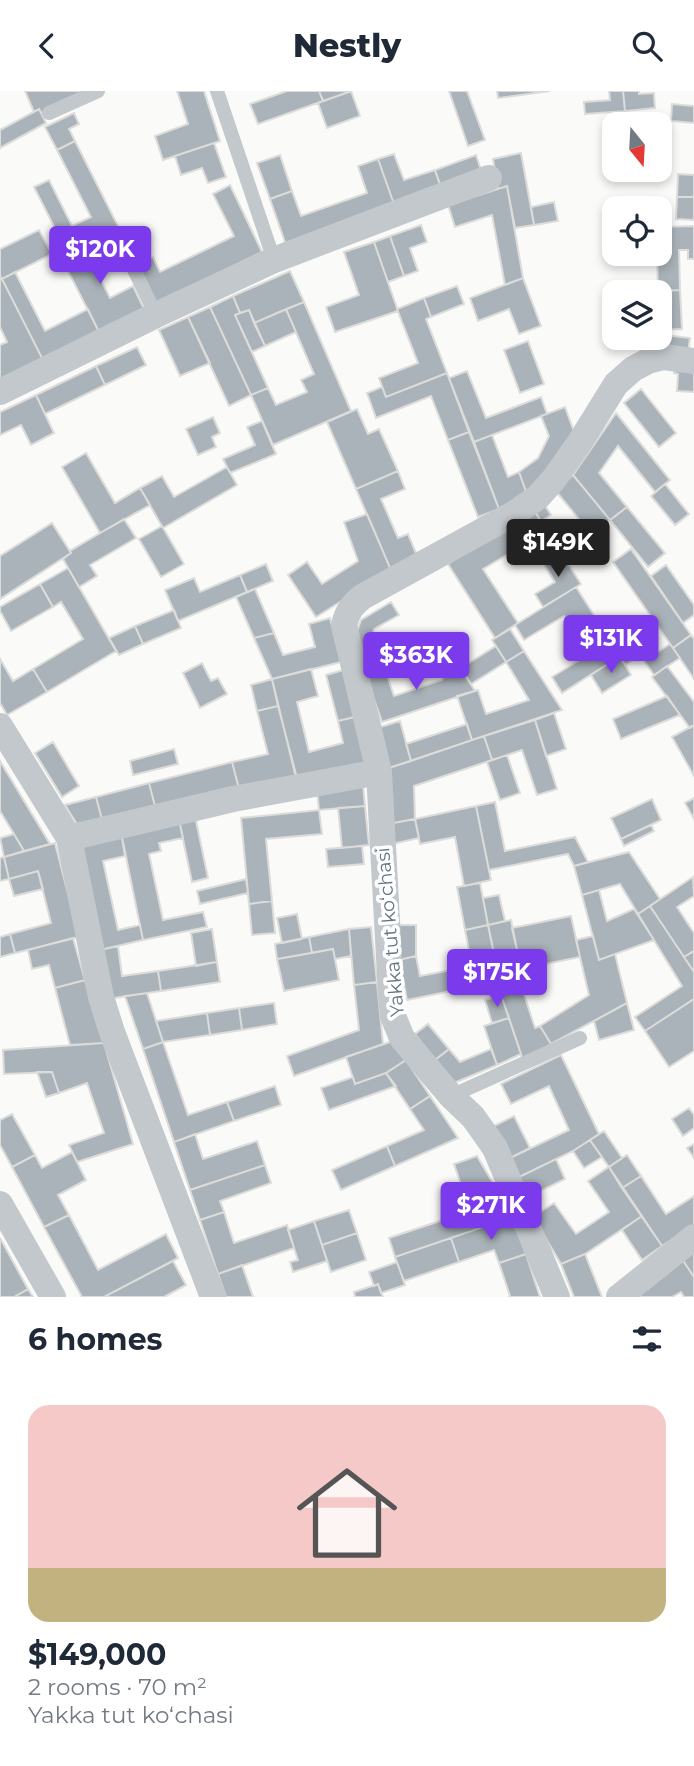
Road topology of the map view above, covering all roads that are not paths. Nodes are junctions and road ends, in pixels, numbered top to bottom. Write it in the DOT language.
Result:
graph roads {
  1 [pos="98,91"];
  2 [pos="217,91"];
  3 [pos="49,113"];
  4 [pos="489,178"];
  5 [pos="122,246"];
  6 [pos="274,260"];
  7 [pos="156,315"];
  8 [pos="694,361"];
  9 [pos="0,392"];
  10 [pos="0,726"];
  11 [pos="379,772"];
  12 [pos="68,838"];
  13 [pos="580,1038"];
  14 [pos="451,1096"];
  15 [pos="0,1204"];
  16 [pos="694,1237"];
  17 [pos="53,1297"];
  18 [pos="213,1297"];
  19 [pos="556,1297"];
  20 [pos="619,1297"];
  1 -- 3 [label="lane"];
  2 -- 6 [label="lane"];
  4 -- 6 [label="street"];
  5 -- 7 [label="lane"];
  6 -- 7 [label="street"];
  7 -- 9 [label="street"];
  8 -- 11 [label="street, Yakka tut koʻchasi"];
  10 -- 12 [label="street"];
  11 -- 12 [label="street"];
  11 -- 14 [label="street, Yakka tut koʻchasi"];
  12 -- 18 [label="street"];
  13 -- 14 [label="lane"];
  14 -- 19 [label="street, Yakka tut koʻchasi"];
  15 -- 17 [label="street"];
  16 -- 20 [label="street"];
}
